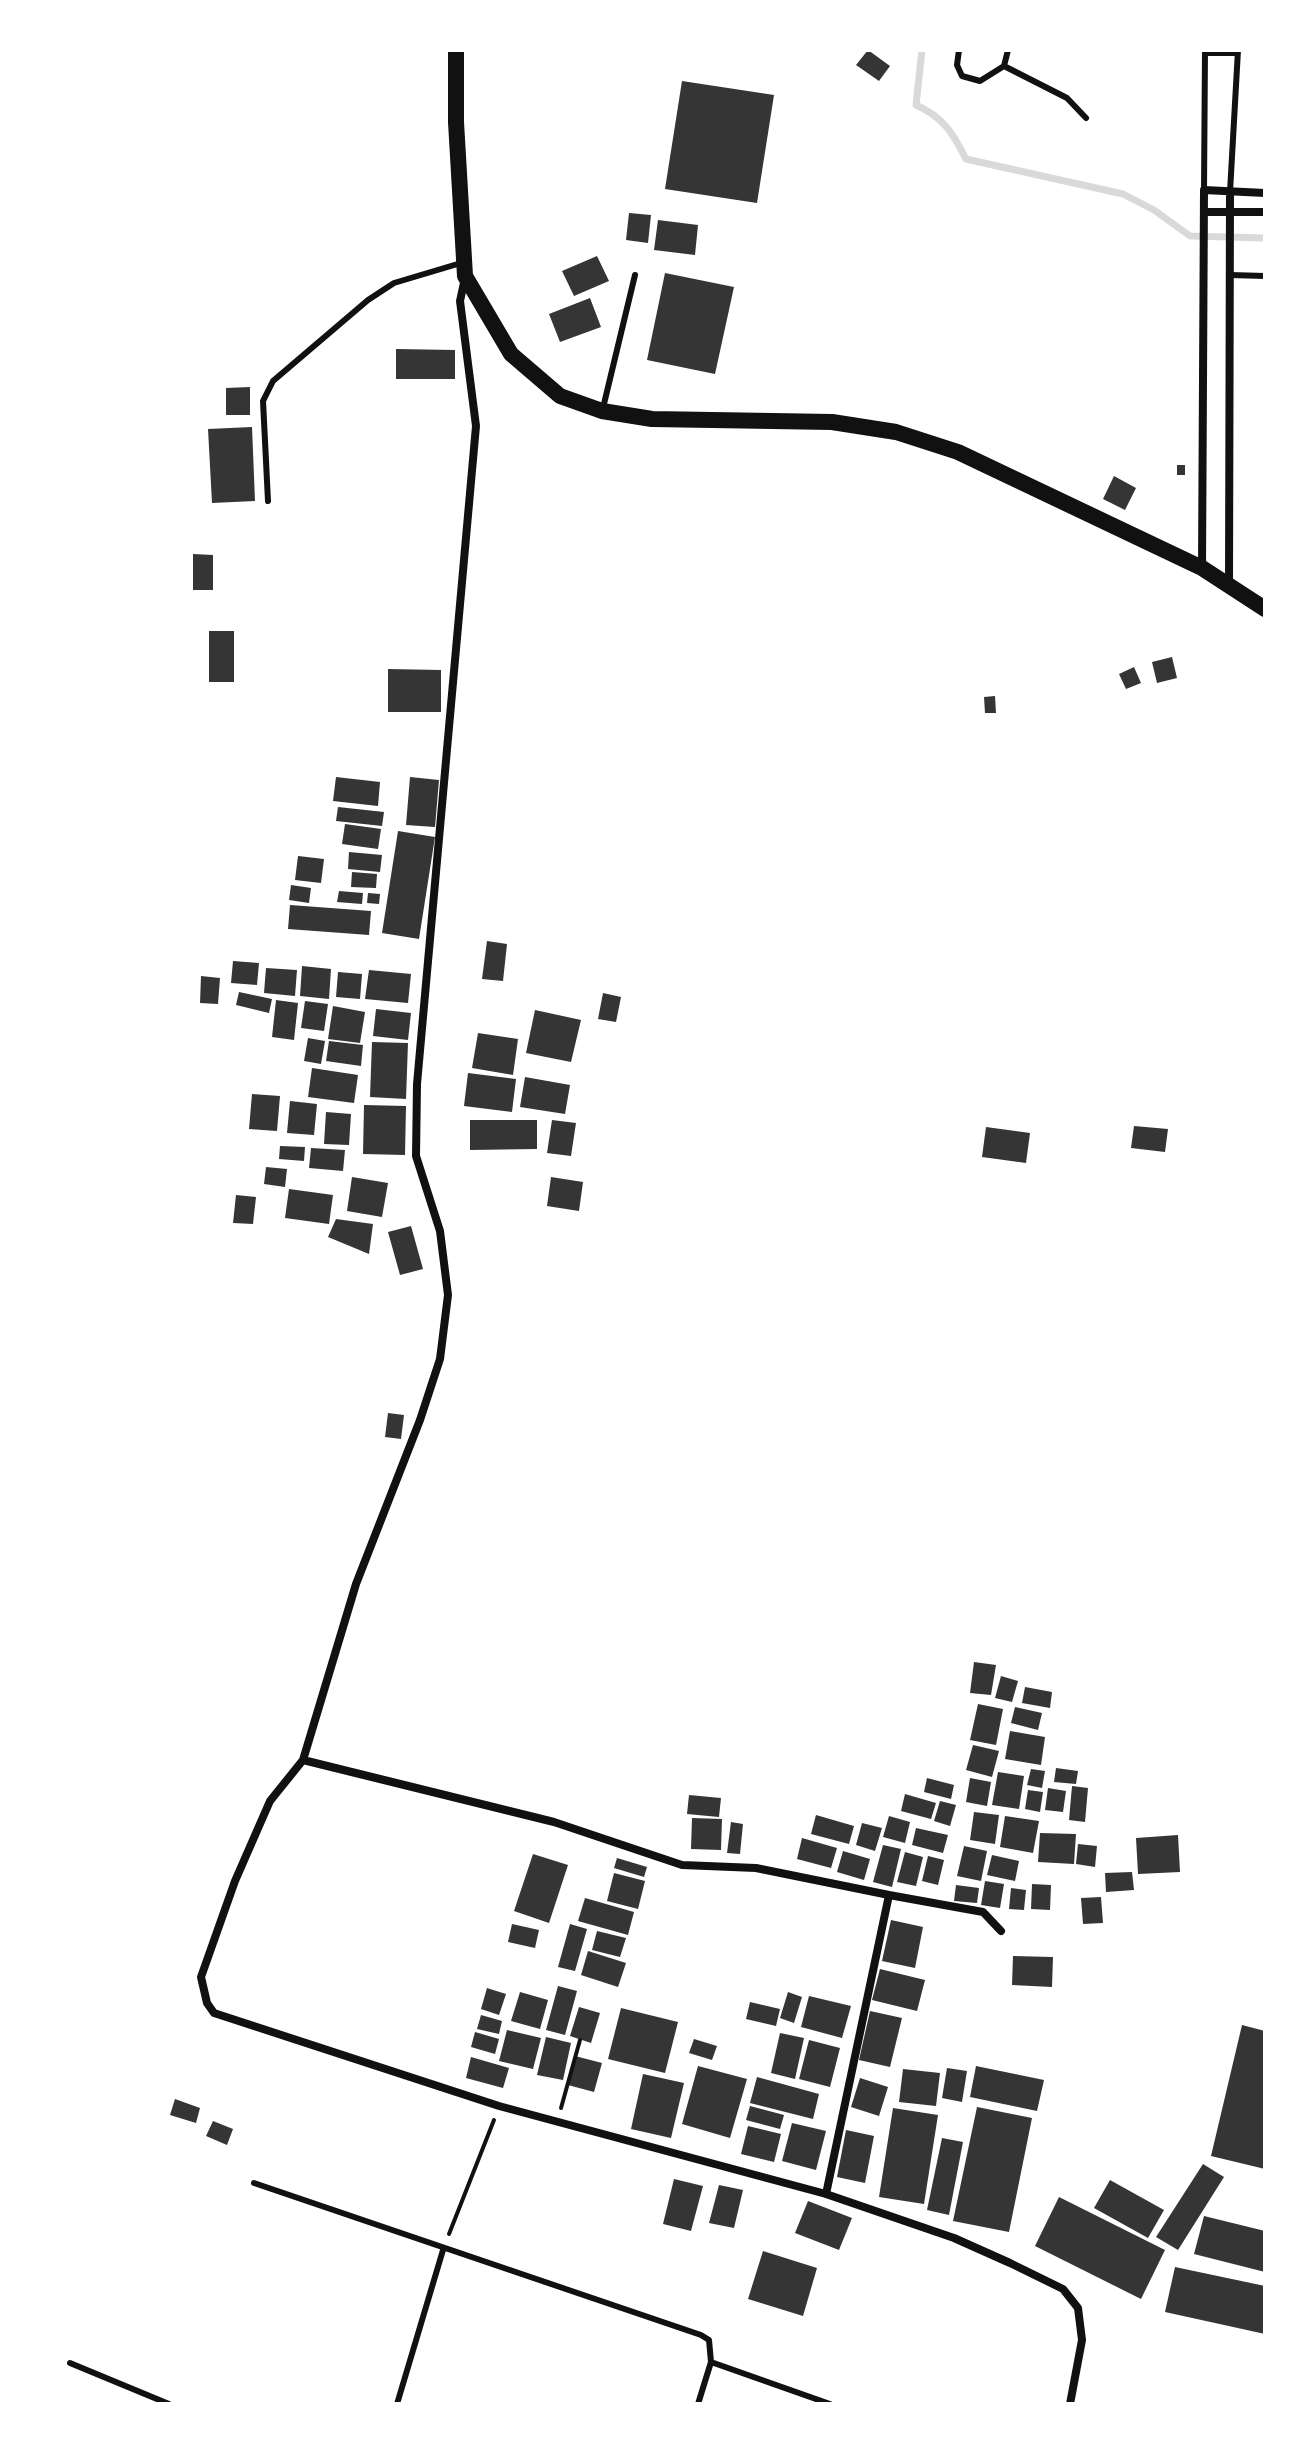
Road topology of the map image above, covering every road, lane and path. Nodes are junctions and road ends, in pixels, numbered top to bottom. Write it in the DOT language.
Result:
graph roads {
  1 [pos="456,50"];
  2 [pos="959,50"];
  3 [pos="1008,50"];
  4 [pos="1206,51"];
  5 [pos="1236,52"];
  6 [pos="1004,66"];
  7 [pos="1086,118"];
  8 [pos="1204,190"];
  9 [pos="1230,192"];
  10 [pos="1265,193"];
  11 [pos="1204,212"];
  12 [pos="1265,212"];
  13 [pos="1230,213"];
  14 [pos="464,269"];
  15 [pos="635,275"];
  16 [pos="1230,275"];
  17 [pos="1265,276"];
  18 [pos="602,411"];
  19 [pos="268,501"];
  20 [pos="1202,568"];
  21 [pos="1229,585"];
  22 [pos="1265,609"];
  23 [pos="303,1760"];
  24 [pos="889,1895"];
  25 [pos="1001,1931"];
  26 [pos="580,2040"];
  27 [pos="499,2106"];
  28 [pos="557,2122"];
  29 [pos="254,2183"];
  30 [pos="826,2194"];
  31 [pos="443,2250"];
  32 [pos="711,2362"];
  33 [pos="70,2363"];
  34 [pos="169,2404"];
  35 [pos="397,2404"];
  36 [pos="698,2404"];
  37 [pos="830,2404"];
  38 [pos="1070,2404"];
  1 -- 14 [label="main road"];
  2 -- 6 [label="lane"];
  3 -- 6 [label="lane"];
  4 -- 5 [label="lane"];
  4 -- 8 [label="lane"];
  5 -- 9 [label="lane"];
  6 -- 7 [label="lane"];
  8 -- 9 [label="street"];
  8 -- 11 [label="street"];
  9 -- 10 [label="street"];
  9 -- 13 [label="street"];
  11 -- 13 [label="street"];
  11 -- 20 [label="street"];
  12 -- 13 [label="street"];
  13 -- 16 [label="street"];
  14 -- 18 [label="main road"];
  14 -- 19 [label="lane"];
  14 -- 23 [label="street"];
  15 -- 18 [label="lane"];
  16 -- 17 [label="lane"];
  16 -- 21 [label="street"];
  18 -- 20 [label="main road"];
  20 -- 21 [label="main road"];
  21 -- 22 [label="main road"];
  23 -- 24 [label="street"];
  23 -- 27 [label="street"];
  24 -- 25 [label="street"];
  24 -- 30 [label="street"];
  26 -- 28 [label="path"];
  27 -- 28 [label="street"];
  27 -- 31 [label="path"];
  28 -- 30 [label="street"];
  29 -- 31 [label="lane"];
  30 -- 38 [label="street"];
  31 -- 32 [label="lane"];
  31 -- 35 [label="lane"];
  32 -- 36 [label="lane"];
  32 -- 37 [label="lane"];
  33 -- 34 [label="lane"];
}
